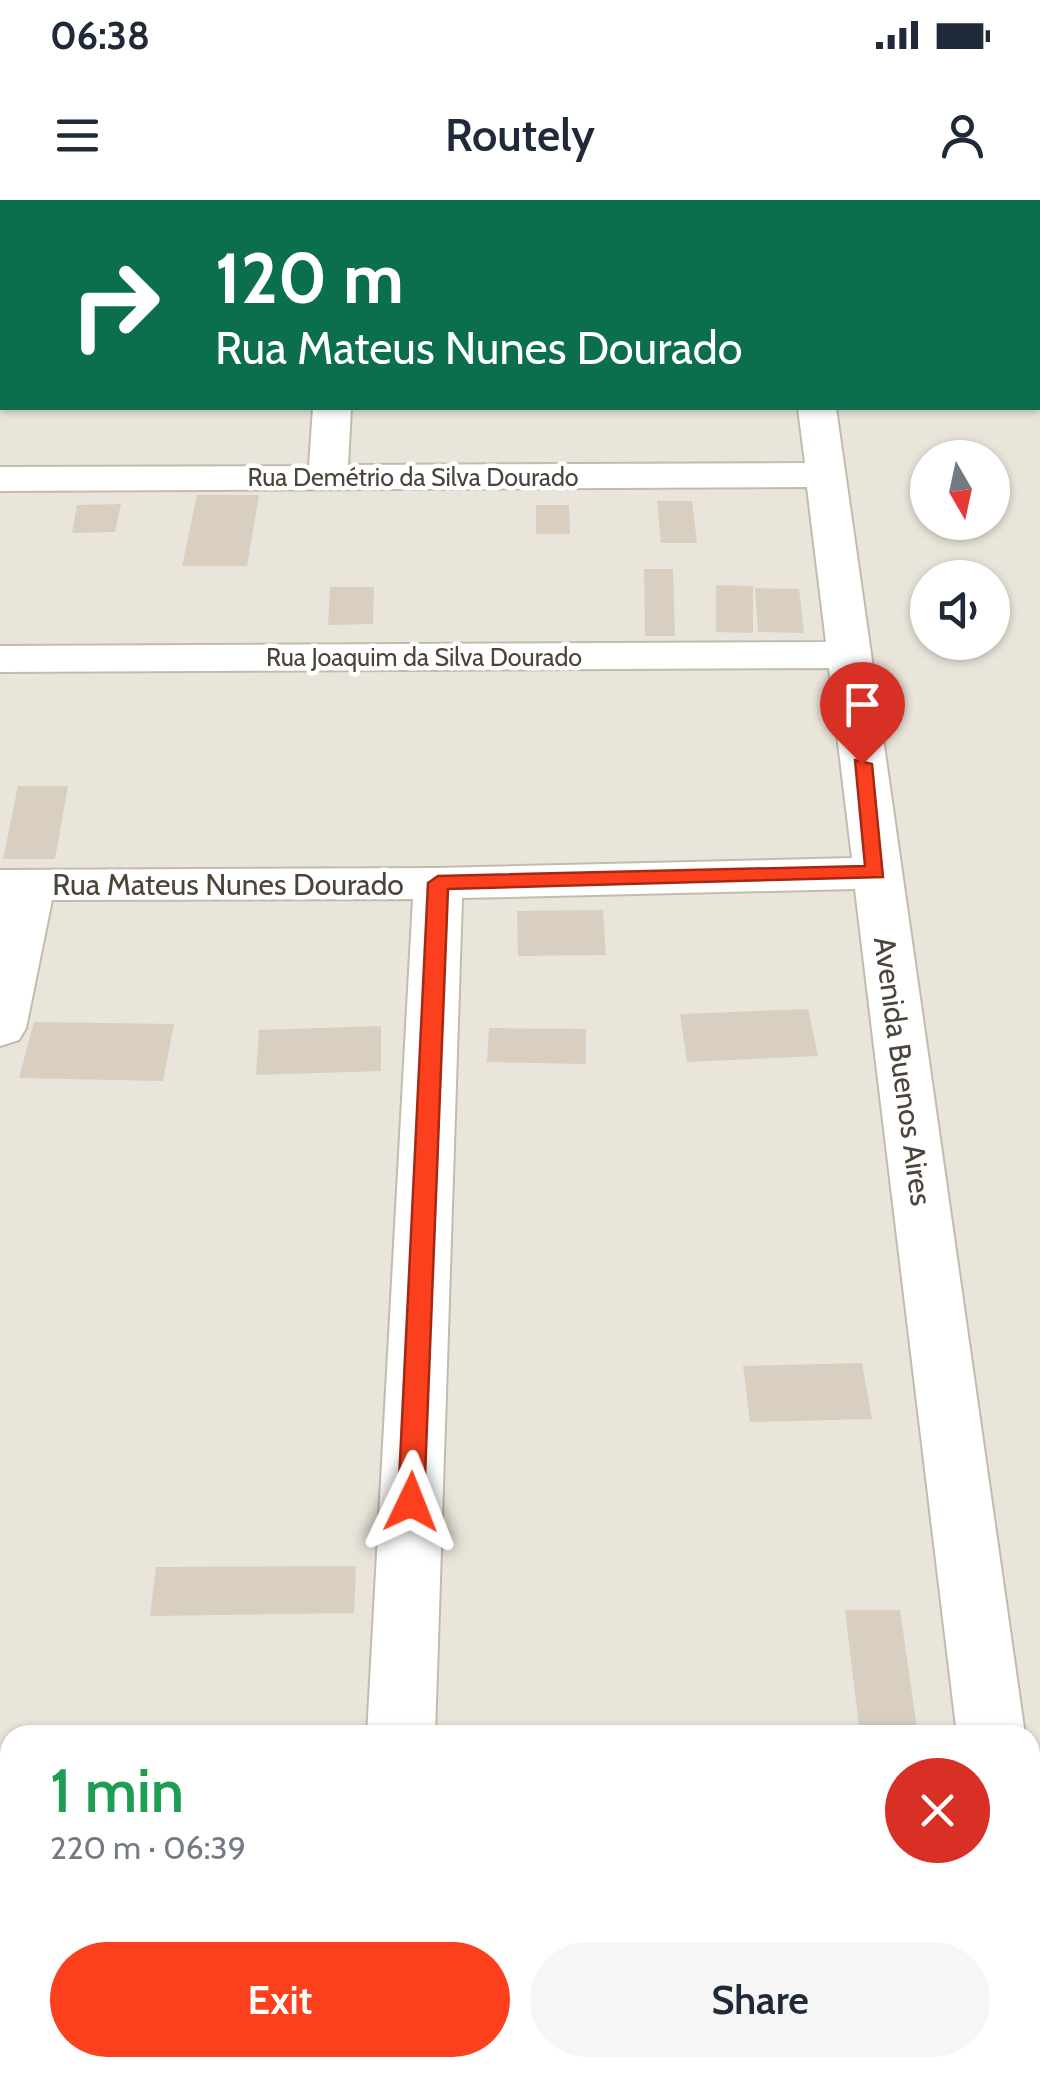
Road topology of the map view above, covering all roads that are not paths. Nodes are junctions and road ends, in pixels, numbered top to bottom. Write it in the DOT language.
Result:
graph roads {
  1 [pos="332,410"];
  2 [pos="821,443"];
  3 [pos="0,453"];
  4 [pos="329,463"];
  5 [pos="0,479"];
  6 [pos="848,655"];
  7 [pos="0,659"];
  8 [pos="876,872"];
  9 [pos="438,883"];
  10 [pos="16,885"];
  11 [pos="0,1028"];
  12 [pos="401,1725"];
  13 [pos="990,1725"];
  1 -- 4 [label="street"];
  2 -- 4 [label="street, Rua Demétrio da Silva Dourado"];
  2 -- 6 [label="street, Avenida Buenos Aires"];
  3 -- 4 [label="street, Rua Demétrio da Silva Dourado"];
  4 -- 5 [label="street, Rua Demétrio da Silva Dourado"];
  6 -- 7 [label="street, Rua Joaquim da Silva Dourado"];
  6 -- 8 [label="street, Avenida Buenos Aires"];
  8 -- 9 [label="street, Rua Mateus Nunes Dourado"];
  8 -- 13 [label="street, Avenida Buenos Aires"];
  9 -- 10 [label="street, Rua Mateus Nunes Dourado"];
  9 -- 12 [label="street"];
  10 -- 11 [label="street"];
}
